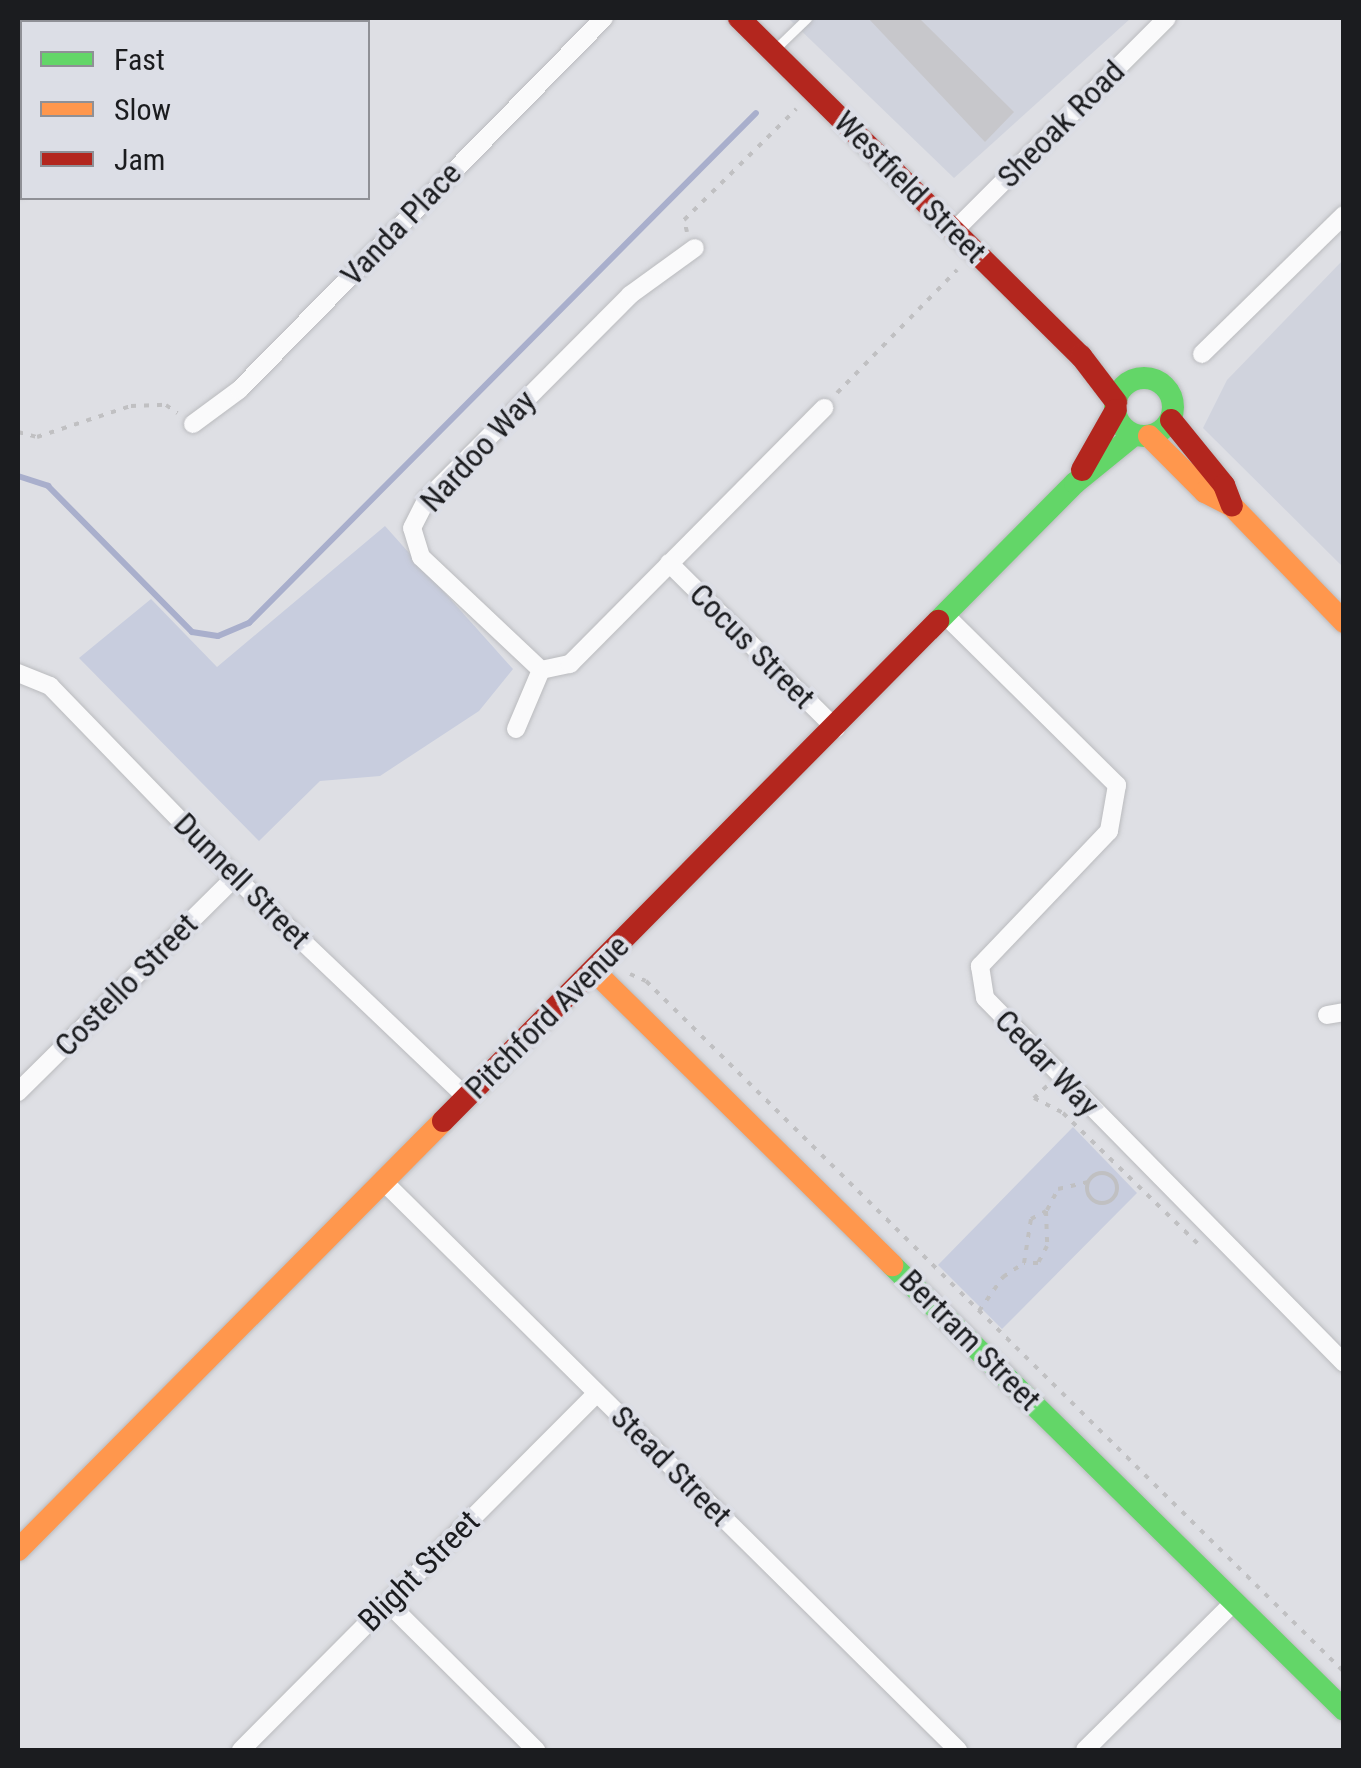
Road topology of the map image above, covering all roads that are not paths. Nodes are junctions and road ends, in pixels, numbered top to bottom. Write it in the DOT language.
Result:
graph roads {
  1 [pos="604,18"];
  2 [pos="739,18"];
  3 [pos="807,18"];
  4 [pos="1167,18"];
  5 [pos="773,51"];
  6 [pos="1344,216"];
  7 [pos="954,231"];
  8 [pos="695,248"];
  9 [pos="1202,354"];
  10 [pos="1082,356"];
  11 [pos="1138,379"];
  12 [pos="1116,406"];
  13 [pos="824,408"];
  14 [pos="1171,420"];
  15 [pos="192,424"];
  16 [pos="1142,435"];
  17 [pos="1075,484"];
  18 [pos="1232,506"];
  19 [pos="669,563"];
  20 [pos="944,615"];
  21 [pos="1344,622"];
  22 [pos="541,670"];
  23 [pos="18,673"];
  24 [pos="516,728"];
  25 [pos="836,729"];
  26 [pos="234,877"];
  27 [pos="602,979"];
  28 [pos="18,1092"];
  29 [pos="466,1097"];
  30 [pos="383,1180"];
  31 [pos="1344,1363"];
  32 [pos="597,1392"];
  33 [pos="18,1550"];
  34 [pos="1234,1602"];
  35 [pos="388,1603"];
  36 [pos="1344,1710"];
  37 [pos="242,1750"];
  38 [pos="536,1750"];
  39 [pos="958,1750"];
  40 [pos="1084,1750"];
  1 -- 15 [label="street, Vanda Place"];
  2 -- 5 [label="street, Westfield Street"];
  3 -- 5 [label="lane"];
  4 -- 7 [label="street, Sheoak Road"];
  5 -- 7 [label="street, Westfield Street"];
  6 -- 9 [label="street"];
  7 -- 10 [label="street, Westfield Street"];
  8 -- 22 [label="street, Nardoo Way"];
  10 -- 11 [label="street, Westfield Street"];
  10 -- 12 [label="street, Westfield Street"];
  11 -- 12 [label="street"];
  11 -- 14 [label="street"];
  12 -- 16 [label="street"];
  12 -- 17 [label="street, Pitchford Avenue"];
  13 -- 19 [label="street"];
  14 -- 16 [label="street"];
  14 -- 18 [label="street"];
  16 -- 17 [label="street, Pitchford Avenue"];
  16 -- 18 [label="street"];
  17 -- 20 [label="street, Pitchford Avenue"];
  18 -- 21 [label="street"];
  19 -- 22 [label="street"];
  19 -- 25 [label="street, Cocus Street"];
  20 -- 25 [label="street, Pitchford Avenue"];
  20 -- 31 [label="street, Cedar Way"];
  22 -- 24 [label="street"];
  23 -- 26 [label="street, Dunnell Street"];
  25 -- 27 [label="street, Pitchford Avenue"];
  26 -- 28 [label="street, Costello Street"];
  26 -- 29 [label="street, Dunnell Street"];
  27 -- 29 [label="street, Pitchford Avenue"];
  27 -- 34 [label="street, Bertram Street"];
  29 -- 30 [label="street, Pitchford Avenue"];
  30 -- 32 [label="street, Stead Street"];
  30 -- 33 [label="street, Pitchford Avenue"];
  32 -- 35 [label="street, Blight Street"];
  32 -- 39 [label="street, Stead Street"];
  34 -- 36 [label="street, Bertram Street"];
  34 -- 40 [label="street"];
  35 -- 37 [label="street, Blight Street"];
  35 -- 38 [label="street"];
}
